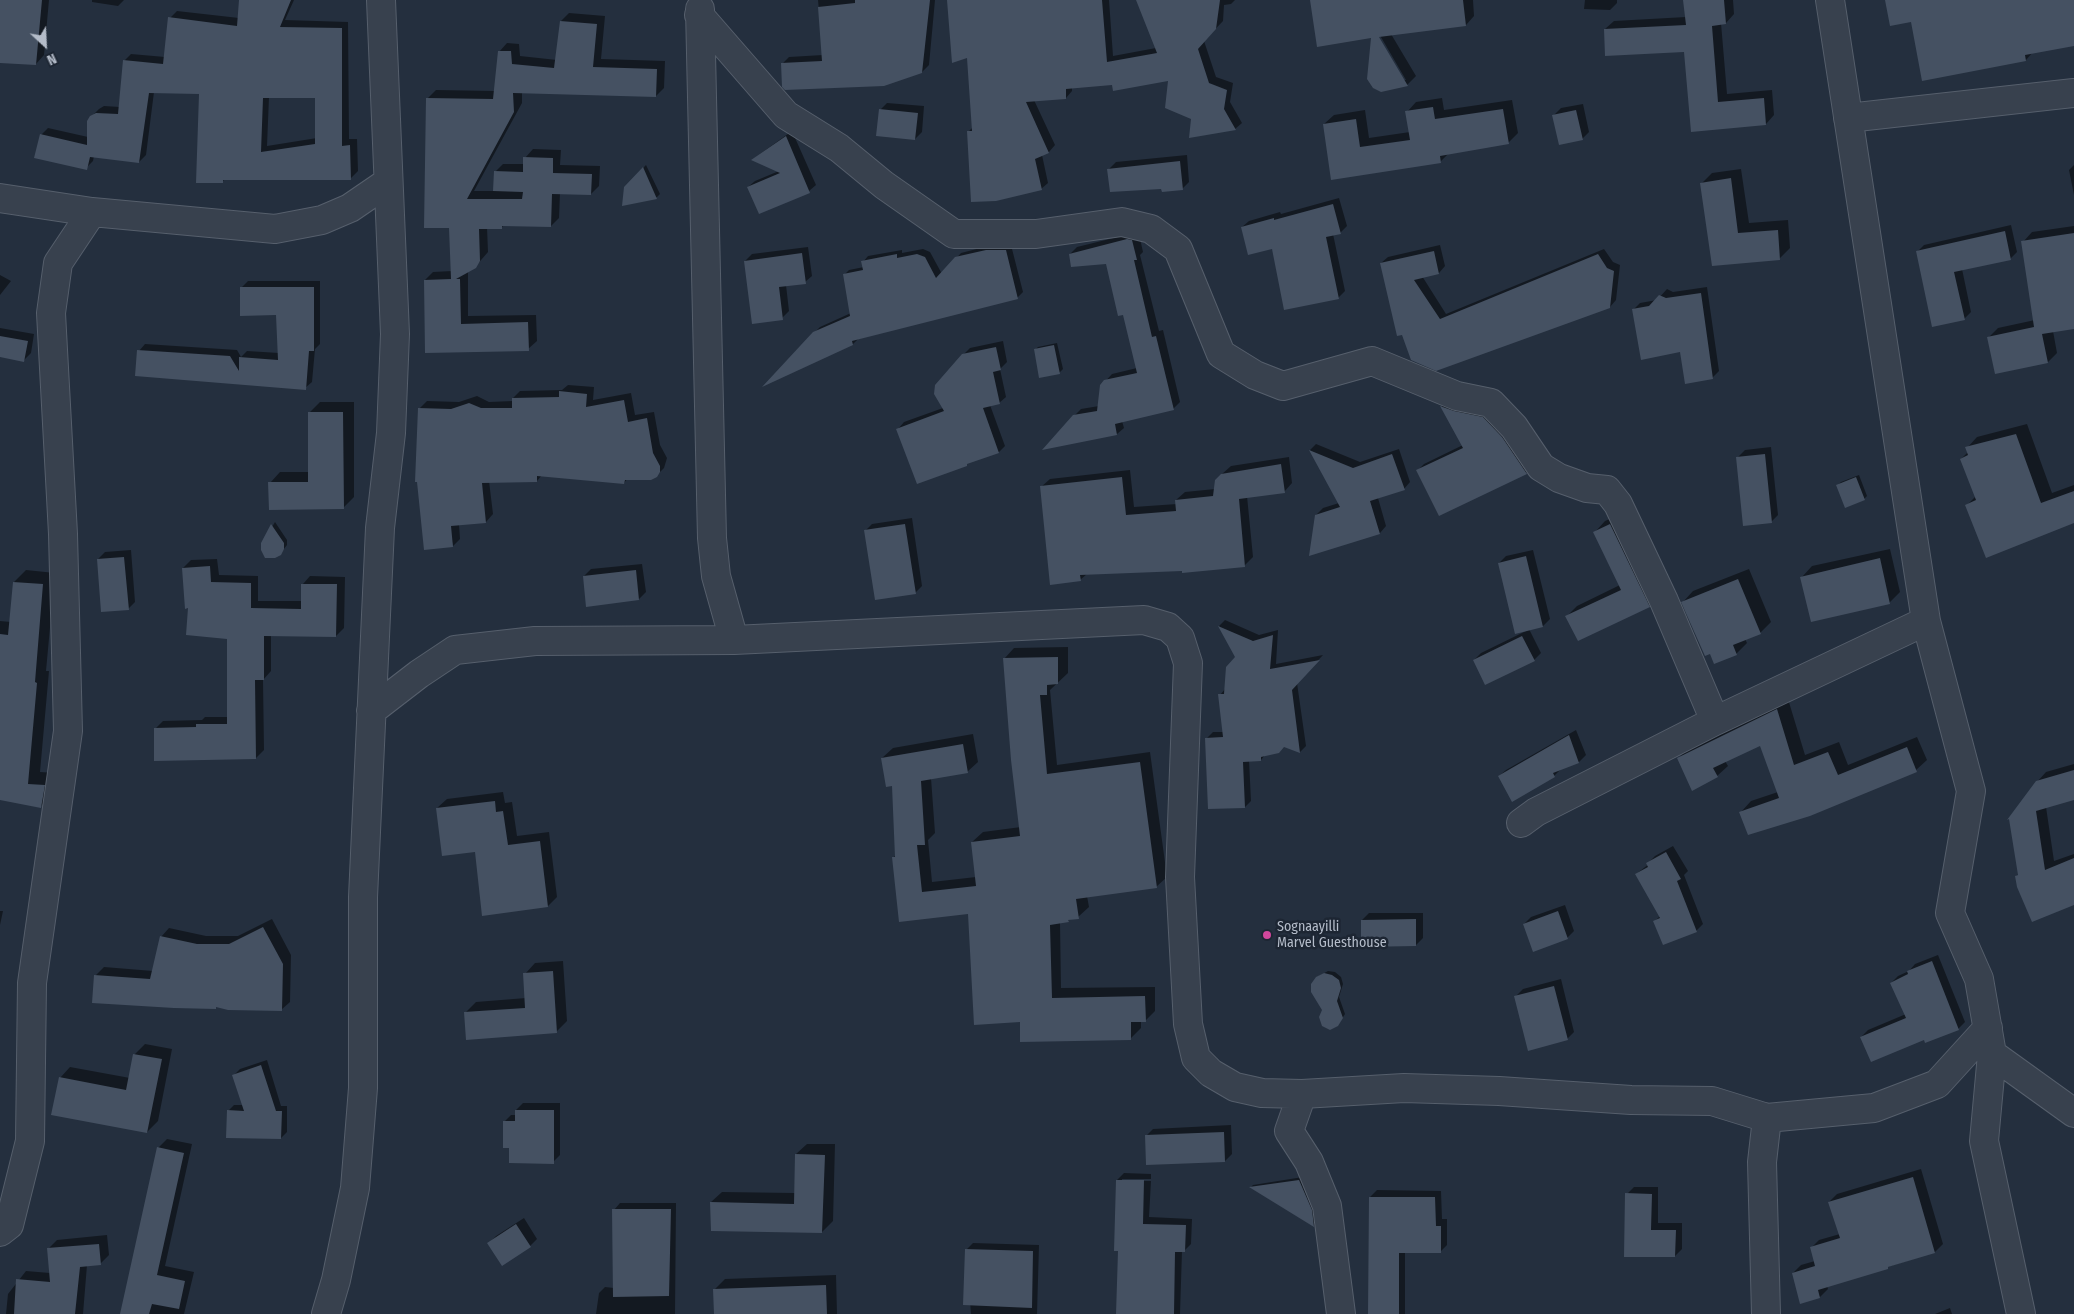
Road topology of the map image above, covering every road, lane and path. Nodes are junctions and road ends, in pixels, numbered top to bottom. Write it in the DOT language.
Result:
graph roads {
  1 [pos="381,0"];
  2 [pos="1830,0"];
  3 [pos="700,8"];
  4 [pos="2074,93"];
  5 [pos="1848,118"];
  6 [pos="388,182"];
  7 [pos="0,198"];
  8 [pos="92,212"];
  9 [pos="1926,621"];
  10 [pos="734,640"];
  11 [pos="371,711"];
  12 [pos="1715,721"];
  13 [pos="1521,824"];
  14 [pos="1988,1028"];
  15 [pos="1992,1054"];
  16 [pos="1302,1094"];
  17 [pos="2074,1112"];
  18 [pos="1767,1118"];
  19 [pos="0,1232"];
  20 [pos="326,1314"];
  21 [pos="1341,1314"];
  22 [pos="1766,1314"];
  23 [pos="2021,1314"];
  1 -- 6 [label="street"];
  2 -- 5 [label="street"];
  3 -- 10 [label="street"];
  3 -- 12 [label="street"];
  4 -- 5 [label="street"];
  5 -- 9 [label="street"];
  6 -- 8 [label="street"];
  6 -- 11 [label="street"];
  7 -- 8 [label="street"];
  8 -- 19 [label="street"];
  9 -- 12 [label="street"];
  9 -- 14 [label="street"];
  10 -- 11 [label="street"];
  10 -- 16 [label="street"];
  11 -- 20 [label="street"];
  12 -- 13 [label="street"];
  14 -- 15 [label="street"];
  14 -- 18 [label="street"];
  15 -- 17 [label="street"];
  15 -- 23 [label="street"];
  16 -- 18 [label="street"];
  16 -- 21 [label="street"];
  18 -- 22 [label="street"];
}
